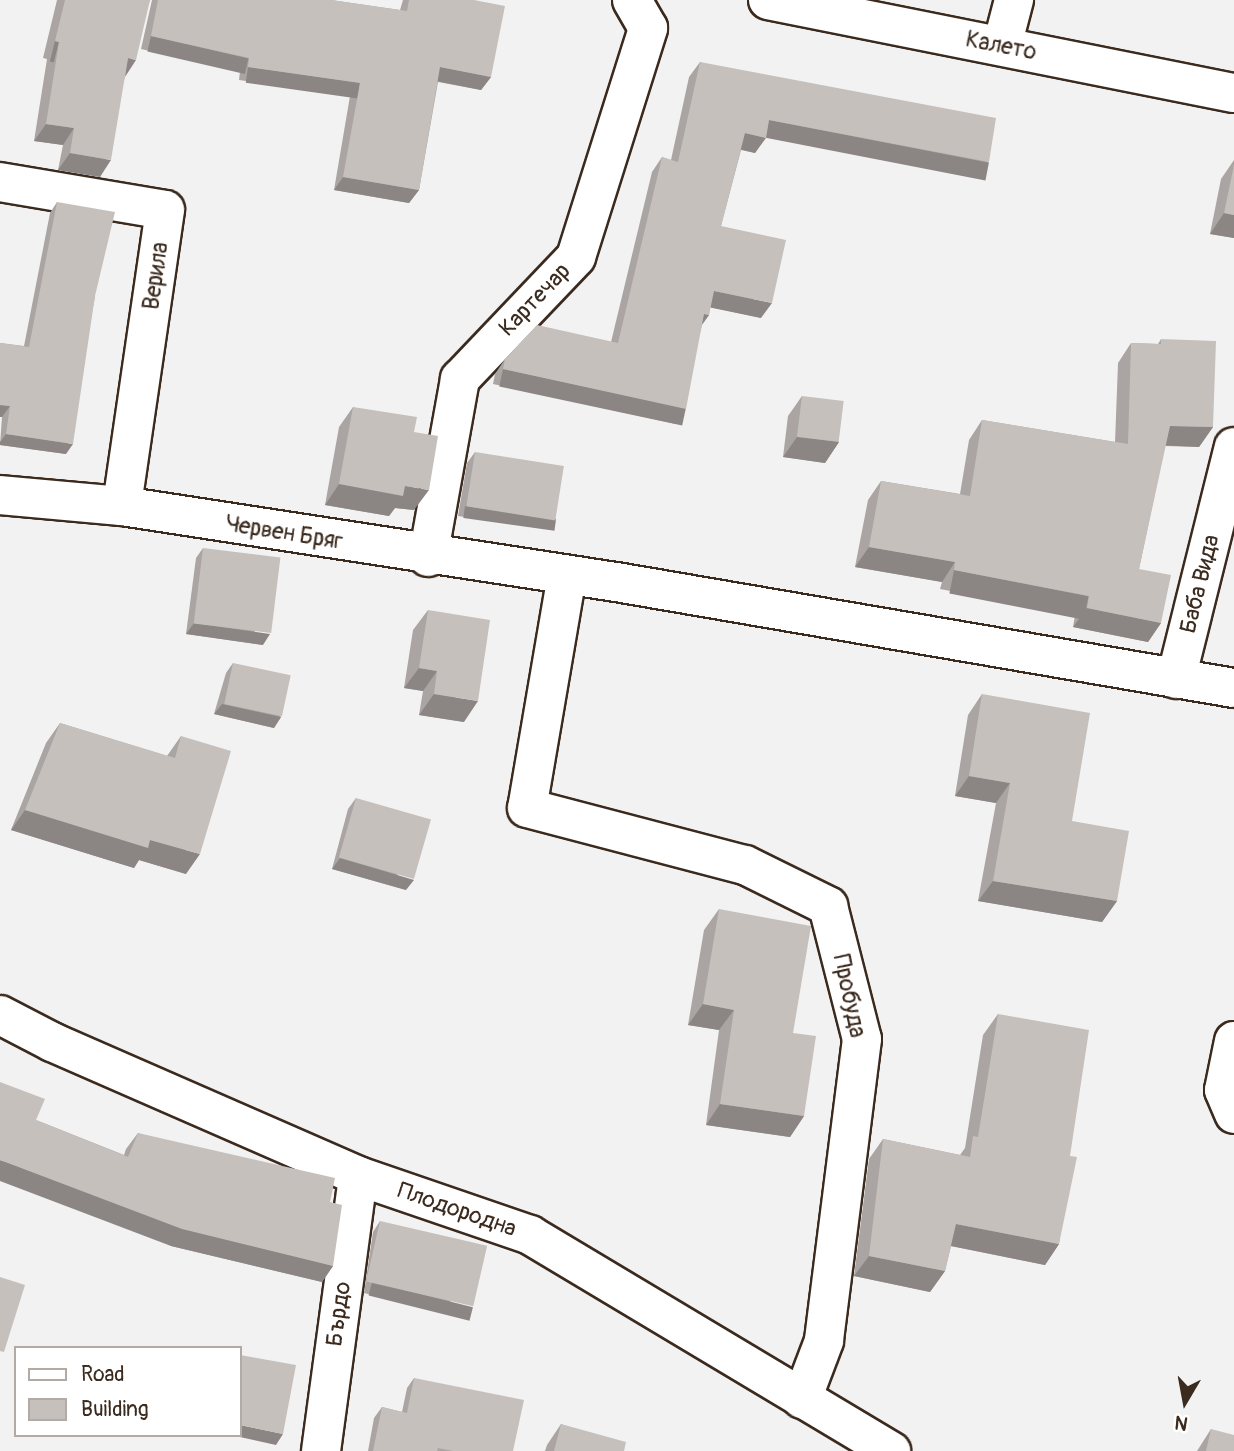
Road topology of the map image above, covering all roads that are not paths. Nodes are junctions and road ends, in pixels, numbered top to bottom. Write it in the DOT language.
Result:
graph roads {
  1 [pos="632,0"];
  2 [pos="768,0"];
  3 [pos="1014,0"];
  4 [pos="1002,46"];
  5 [pos="1234,93"];
  6 [pos="0,182"];
  7 [pos="1234,447"];
  8 [pos="0,495"];
  9 [pos="122,506"];
  10 [pos="428,556"];
  11 [pos="567,575"];
  12 [pos="1176,679"];
  13 [pos="1234,688"];
  14 [pos="0,1015"];
  15 [pos="1234,1041"];
  16 [pos="1234,1114"];
  17 [pos="358,1176"];
  18 [pos="802,1399"];
  19 [pos="321,1451"];
  20 [pos="891,1451"];
  1 -- 10 [label="street, Картечар"];
  2 -- 4 [label="street, Калето"];
  3 -- 4 [label="street"];
  4 -- 5 [label="street, Калето"];
  6 -- 9 [label="street, Верила"];
  7 -- 12 [label="street, Баба Вида"];
  8 -- 9 [label="street, Червен Бряг"];
  9 -- 10 [label="street, Червен Бряг"];
  10 -- 11 [label="street, Червен Бряг"];
  11 -- 12 [label="street, Червен Бряг"];
  11 -- 18 [label="street, Пробуда"];
  12 -- 13 [label="street, Червен Бряг"];
  14 -- 17 [label="street, Плодородна"];
  15 -- 16 [label="street"];
  17 -- 18 [label="street, Плодородна"];
  17 -- 19 [label="street, Бърдо"];
  18 -- 20 [label="street, Плодородна"];
}
